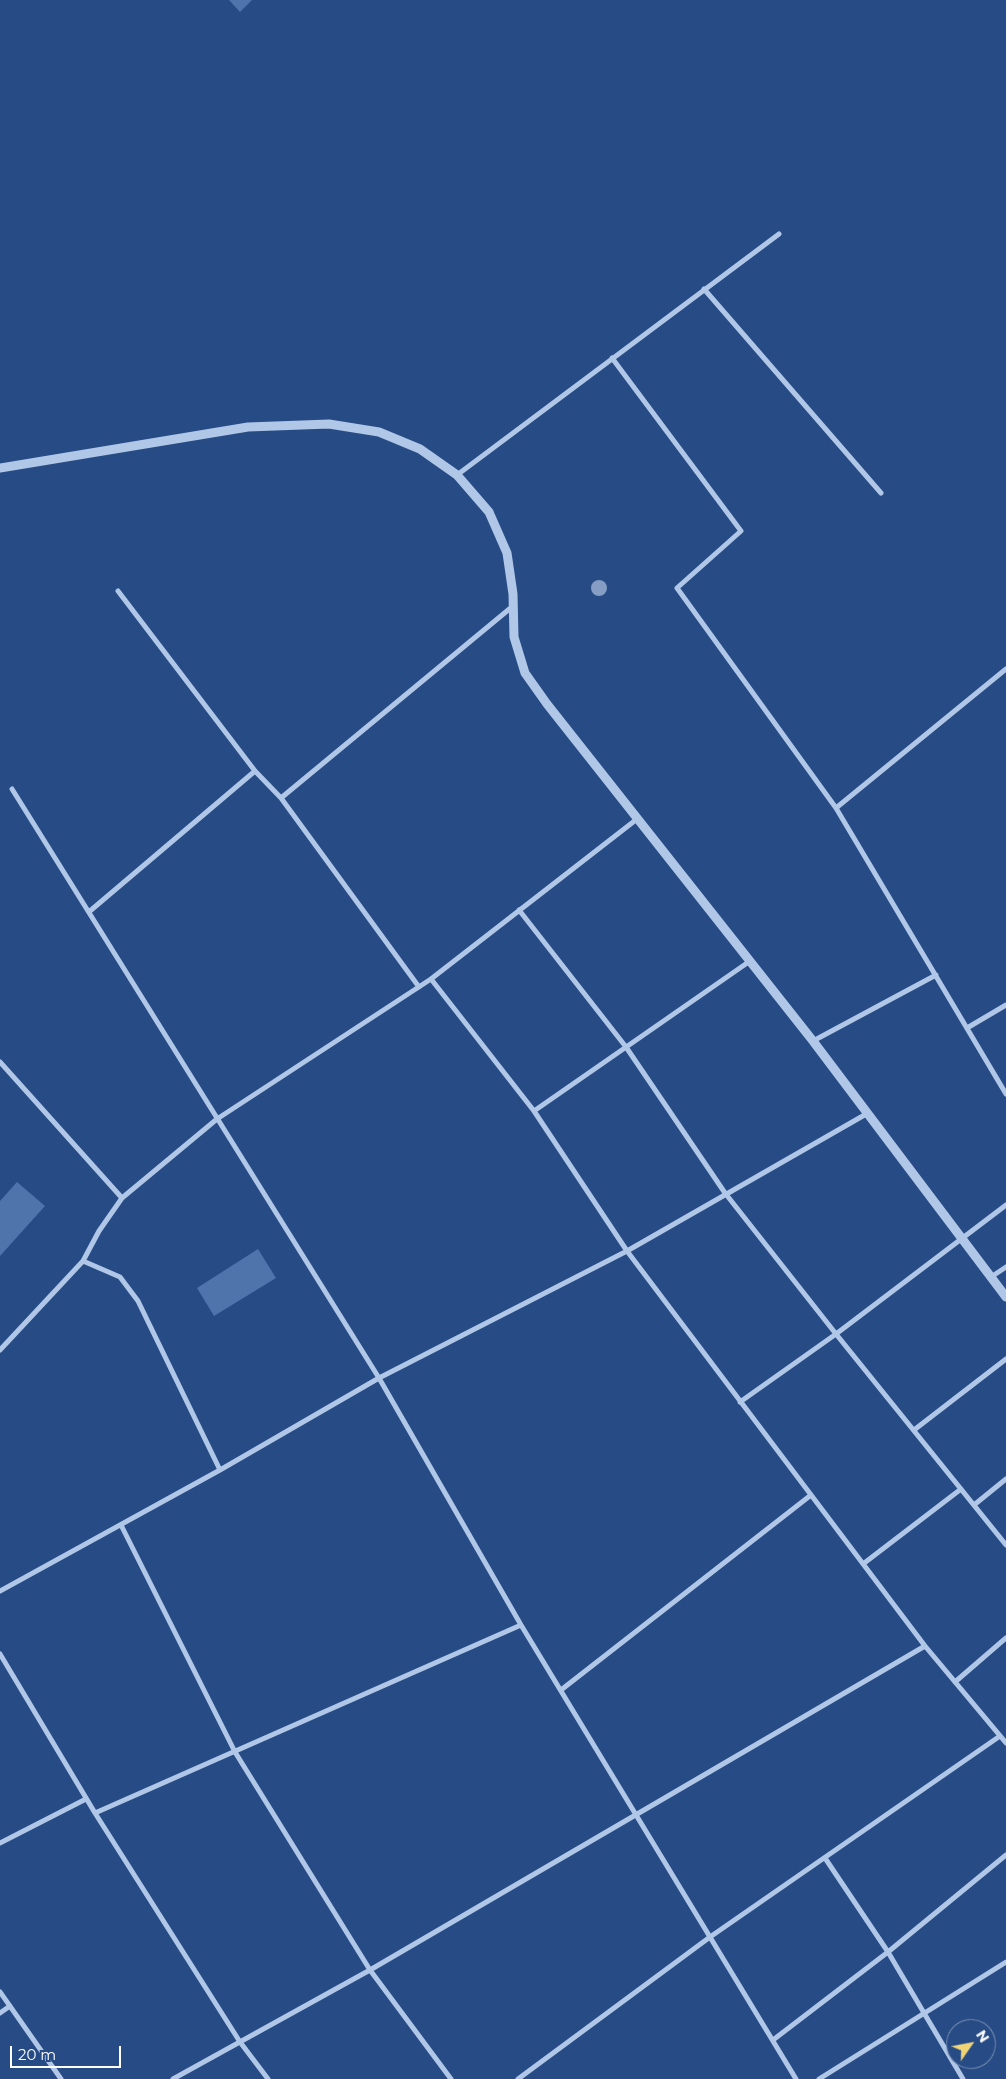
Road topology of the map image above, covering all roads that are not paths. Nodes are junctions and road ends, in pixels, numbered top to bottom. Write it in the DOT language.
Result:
graph roads {
  1 [pos="778,234"];
  2 [pos="704,289"];
  3 [pos="612,358"];
  4 [pos="0,468"];
  5 [pos="457,476"];
  6 [pos="881,493"];
  7 [pos="118,591"];
  8 [pos="513,606"];
  9 [pos="1006,669"];
  10 [pos="255,771"];
  11 [pos="12,789"];
  12 [pos="281,798"];
  13 [pos="836,808"];
  14 [pos="638,819"];
  15 [pos="519,910"];
  16 [pos="90,911"];
  17 [pos="750,961"];
  18 [pos="936,975"];
  19 [pos="431,979"];
  20 [pos="418,987"];
  21 [pos="1006,1005"];
  22 [pos="967,1028"];
  23 [pos="813,1041"];
  24 [pos="626,1047"];
  25 [pos="0,1062"];
  26 [pos="1006,1094"];
  27 [pos="534,1111"];
  28 [pos="868,1113"];
  29 [pos="217,1119"];
  30 [pos="725,1193"];
  31 [pos="122,1198"];
  32 [pos="1006,1205"];
  33 [pos="962,1238"];
  34 [pos="627,1252"];
  35 [pos="83,1261"];
  36 [pos="1006,1267"];
  37 [pos="991,1277"];
  38 [pos="1006,1297"];
  39 [pos="836,1334"];
  40 [pos="0,1350"];
  41 [pos="1006,1359"];
  42 [pos="379,1378"];
  43 [pos="740,1402"];
  44 [pos="914,1430"];
  45 [pos="220,1470"];
  46 [pos="1006,1479"];
  47 [pos="961,1489"];
  48 [pos="812,1495"];
  49 [pos="974,1505"];
  50 [pos="120,1526"];
  51 [pos="1006,1545"];
  52 [pos="863,1564"];
  53 [pos="0,1591"];
  54 [pos="521,1625"];
  55 [pos="1006,1638"];
  56 [pos="925,1646"];
  57 [pos="0,1654"];
  58 [pos="955,1682"];
  59 [pos="561,1690"];
  60 [pos="1000,1736"];
  61 [pos="1006,1743"];
  62 [pos="235,1752"];
  63 [pos="86,1799"];
  64 [pos="95,1813"];
  65 [pos="636,1815"];
  66 [pos="0,1843"];
  67 [pos="1006,1855"];
  68 [pos="825,1858"];
  69 [pos="710,1938"];
  70 [pos="888,1952"];
  71 [pos="1006,1962"];
  72 [pos="370,1970"];
  73 [pos="0,1992"];
  74 [pos="10,2006"];
  75 [pos="0,2013"];
  76 [pos="924,2014"];
  77 [pos="773,2040"];
  78 [pos="240,2042"];
  79 [pos="61,2079"];
  80 [pos="173,2079"];
  81 [pos="268,2079"];
  82 [pos="452,2079"];
  83 [pos="518,2079"];
  84 [pos="796,2079"];
  85 [pos="819,2079"];
  86 [pos="963,2079"];
  1 -- 2 [label="street"];
  2 -- 3 [label="street"];
  2 -- 6 [label="street"];
  3 -- 5 [label="street"];
  3 -- 13 [label="street"];
  4 -- 5 [label="street"];
  5 -- 8 [label="street"];
  7 -- 10 [label="street"];
  8 -- 12 [label="street"];
  8 -- 14 [label="street"];
  9 -- 13 [label="street"];
  10 -- 12 [label="street"];
  10 -- 16 [label="street"];
  11 -- 16 [label="street"];
  12 -- 20 [label="street"];
  13 -- 18 [label="street"];
  14 -- 15 [label="street"];
  14 -- 17 [label="street"];
  15 -- 19 [label="street"];
  15 -- 24 [label="street"];
  16 -- 29 [label="street"];
  17 -- 23 [label="street"];
  17 -- 24 [label="street"];
  18 -- 22 [label="street"];
  18 -- 23 [label="street"];
  19 -- 20 [label="street"];
  19 -- 27 [label="street"];
  20 -- 29 [label="street"];
  21 -- 22 [label="street"];
  22 -- 26 [label="street"];
  23 -- 28 [label="street"];
  24 -- 27 [label="street"];
  24 -- 30 [label="street"];
  25 -- 31 [label="street"];
  27 -- 34 [label="street"];
  28 -- 30 [label="street"];
  28 -- 33 [label="street"];
  29 -- 31 [label="street"];
  29 -- 42 [label="street"];
  30 -- 34 [label="street"];
  30 -- 39 [label="street"];
  31 -- 35 [label="street"];
  32 -- 33 [label="street"];
  33 -- 37 [label="street"];
  33 -- 39 [label="street"];
  34 -- 42 [label="street"];
  34 -- 43 [label="street"];
  35 -- 40 [label="street"];
  35 -- 45 [label="street"];
  36 -- 37 [label="street"];
  37 -- 38 [label="street"];
  39 -- 43 [label="street"];
  39 -- 44 [label="street"];
  41 -- 44 [label="street"];
  42 -- 45 [label="street"];
  42 -- 54 [label="street"];
  43 -- 48 [label="street"];
  44 -- 47 [label="street"];
  45 -- 50 [label="street"];
  46 -- 49 [label="street"];
  47 -- 49 [label="street"];
  47 -- 52 [label="street"];
  48 -- 52 [label="street"];
  48 -- 59 [label="street"];
  49 -- 51 [label="street"];
  50 -- 53 [label="street"];
  50 -- 62 [label="street"];
  52 -- 56 [label="street"];
  54 -- 59 [label="street"];
  54 -- 62 [label="street"];
  55 -- 58 [label="street"];
  56 -- 58 [label="street"];
  56 -- 65 [label="street"];
  57 -- 63 [label="street"];
  58 -- 60 [label="street"];
  59 -- 65 [label="street"];
  60 -- 61 [label="street"];
  60 -- 68 [label="street"];
  62 -- 64 [label="street"];
  62 -- 72 [label="street"];
  63 -- 64 [label="street"];
  63 -- 66 [label="street"];
  64 -- 78 [label="street"];
  65 -- 69 [label="street"];
  65 -- 72 [label="street"];
  67 -- 70 [label="street"];
  68 -- 69 [label="street"];
  68 -- 70 [label="street"];
  69 -- 77 [label="street"];
  69 -- 83 [label="street"];
  70 -- 76 [label="street"];
  70 -- 77 [label="street"];
  71 -- 76 [label="street"];
  72 -- 78 [label="street"];
  72 -- 82 [label="street"];
  73 -- 74 [label="street"];
  74 -- 75 [label="street"];
  74 -- 79 [label="street"];
  76 -- 85 [label="street"];
  76 -- 86 [label="street"];
  77 -- 84 [label="street"];
  78 -- 80 [label="street"];
  78 -- 81 [label="street"];
}
